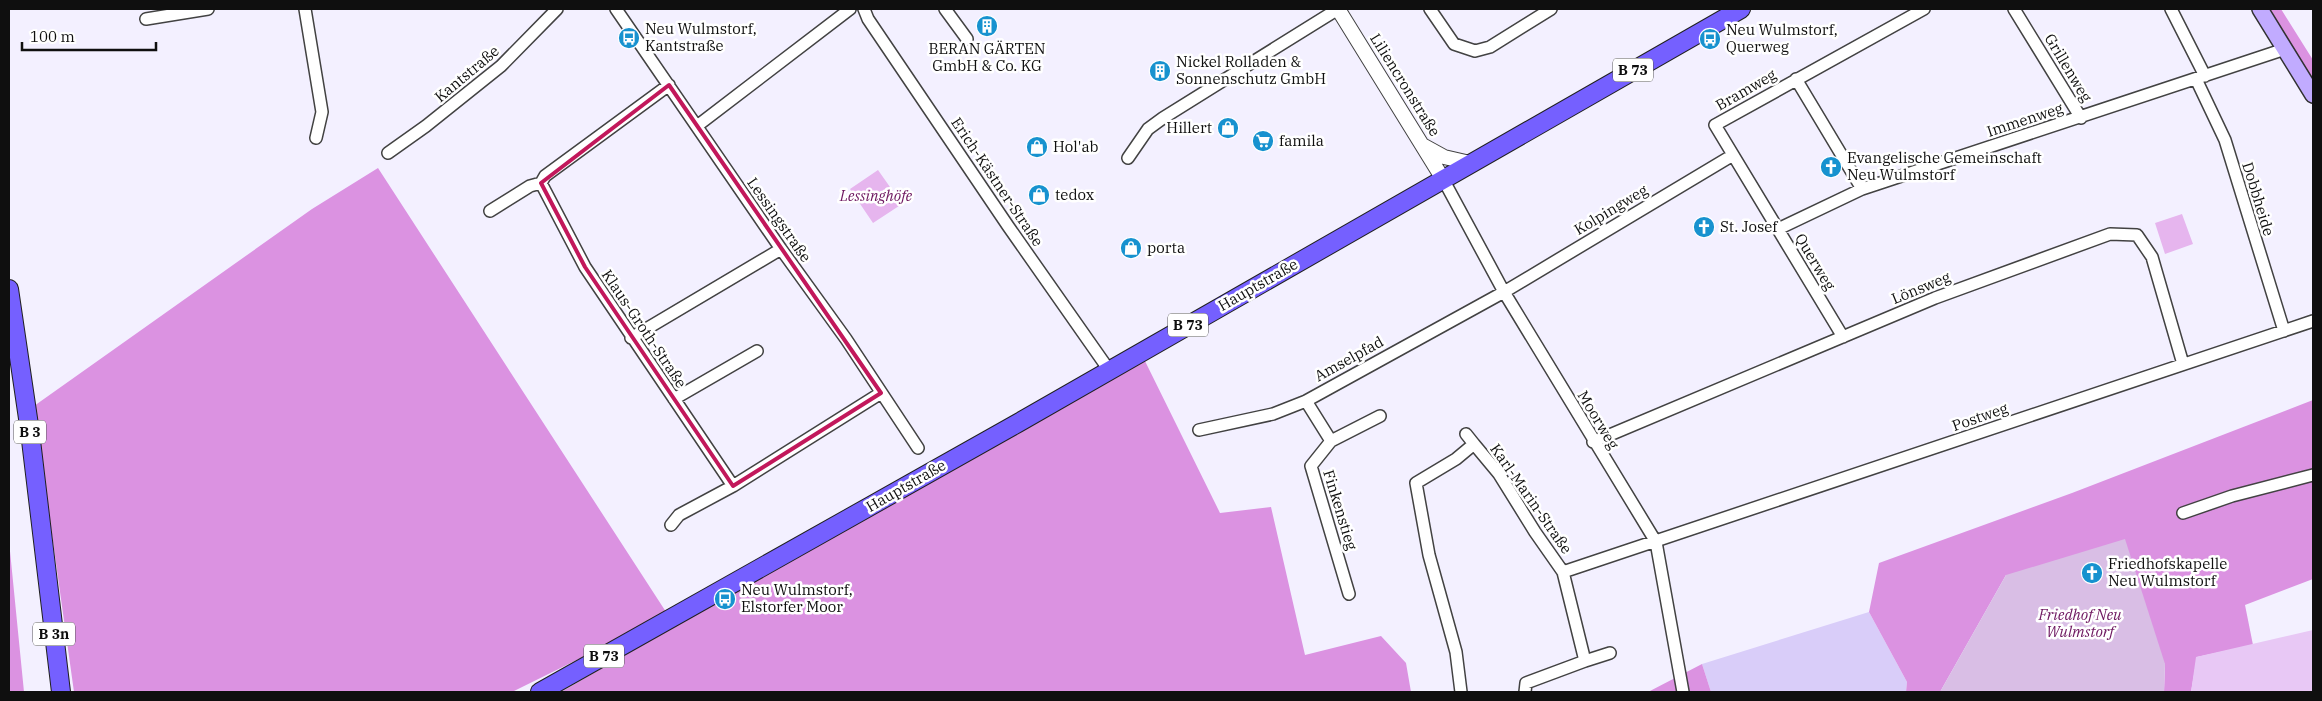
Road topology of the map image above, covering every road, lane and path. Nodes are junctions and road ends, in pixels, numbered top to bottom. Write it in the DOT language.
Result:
graph roads {
  1 [pos="208,9"];
  2 [pos="305,9"];
  3 [pos="557,9"];
  4 [pos="616,9"];
  5 [pos="850,9"];
  6 [pos="864,9"];
  7 [pos="945,9"];
  8 [pos="1338,9"];
  9 [pos="1430,9"];
  10 [pos="1551,9"];
  11 [pos="1741,9"];
  12 [pos="1924,9"];
  13 [pos="2014,9"];
  14 [pos="2171,9"];
  15 [pos="2260,9"];
  16 [pos="146,18"];
  17 [pos="967,39"];
  18 [pos="2285,48"];
  19 [pos="2201,77"];
  20 [pos="1796,79"];
  21 [pos="669,85"];
  22 [pos="2313,95"];
  23 [pos="2081,118"];
  24 [pos="1715,125"];
  25 [pos="697,126"];
  26 [pos="316,138"];
  27 [pos="1424,146"];
  28 [pos="388,153"];
  29 [pos="1733,155"];
  30 [pos="1128,158"];
  31 [pos="1470,163"];
  32 [pos="1443,179"];
  33 [pos="541,183"];
  34 [pos="1862,189"];
  35 [pos="490,211"];
  36 [pos="1778,229"];
  37 [pos="781,249"];
  38 [pos="9,289"];
  39 [pos="1504,292"];
  40 [pos="2313,320"];
  41 [pos="2284,330"];
  42 [pos="1843,337"];
  43 [pos="631,338"];
  44 [pos="757,351"];
  45 [pos="2183,364"];
  46 [pos="1109,370"];
  47 [pos="881,393"];
  48 [pos="674,399"];
  49 [pos="1306,401"];
  50 [pos="1380,416"];
  51 [pos="1199,430"];
  52 [pos="1466,434"];
  53 [pos="1331,442"];
  54 [pos="1593,442"];
  55 [pos="1474,444"];
  56 [pos="918,448"];
  57 [pos="2313,475"];
  58 [pos="733,486"];
  59 [pos="2183,513"];
  60 [pos="671,525"];
  61 [pos="1656,542"];
  62 [pos="1563,572"];
  63 [pos="48,575"];
  64 [pos="1349,594"];
  65 [pos="1610,653"];
  66 [pos="1585,661"];
  67 [pos="61,692"];
  68 [pos="540,692"];
  69 [pos="1461,692"];
  70 [pos="1525,692"];
  71 [pos="1684,692"];
  1 -- 16 [label="street"];
  2 -- 26 [label="street"];
  3 -- 28 [label="street, Kantstraße"];
  4 -- 21 [label="street, Lessingstraße"];
  5 -- 25 [label="street"];
  6 -- 46 [label="street, Erich-Kästner-Straße"];
  7 -- 17 [label="street"];
  8 -- 27 [label="street, Liliencronstraße"];
  8 -- 30 [label="street"];
  9 -- 10 [label="street"];
  11 -- 31 [label="main road, Hauptstraße / B 73"];
  12 -- 20 [label="street, Bramweg"];
  13 -- 23 [label="street, Grillenweg"];
  14 -- 19 [label="street, Dobbheide"];
  15 -- 18 [label="main road"];
  18 -- 19 [label="street, Immenweg"];
  18 -- 22 [label="main road"];
  19 -- 23 [label="street, Immenweg"];
  19 -- 41 [label="street, Dobbheide"];
  20 -- 24 [label="street, Bramweg"];
  20 -- 34 [label="street"];
  21 -- 25 [label="street, Lessingstraße"];
  21 -- 33 [label="street"];
  23 -- 34 [label="street, Immenweg"];
  24 -- 29 [label="street, Querweg"];
  25 -- 37 [label="street, Lessingstraße"];
  27 -- 31 [label="street"];
  27 -- 32 [label="street, Liliencronstraße"];
  29 -- 36 [label="street, Querweg"];
  29 -- 39 [label="street, Kolpingweg"];
  31 -- 32 [label="main road, Hauptstraße / B 73"];
  32 -- 39 [label="street, Moorweg"];
  32 -- 46 [label="main road, Hauptstraße / B 73"];
  33 -- 35 [label="street"];
  33 -- 43 [label="street, Klaus-Groth-Straße"];
  34 -- 36 [label="street, Immenweg"];
  36 -- 42 [label="street, Querweg"];
  37 -- 43 [label="street"];
  37 -- 47 [label="street, Lessingstraße"];
  38 -- 63 [label="main road, B 3"];
  39 -- 49 [label="street, Amselpfad"];
  39 -- 54 [label="street, Moorweg"];
  40 -- 41 [label="street, Postweg"];
  41 -- 45 [label="street, Postweg"];
  42 -- 45 [label="street, Lönsweg"];
  42 -- 54 [label="street, Lönsweg"];
  43 -- 48 [label="street, Klaus-Groth-Straße"];
  44 -- 48 [label="street"];
  45 -- 61 [label="street, Postweg"];
  46 -- 68 [label="main road, Hauptstraße / B 73"];
  47 -- 56 [label="street, Lessingstraße"];
  47 -- 58 [label="street"];
  48 -- 58 [label="street, Klaus-Groth-Straße"];
  49 -- 51 [label="street, Amselpfad"];
  49 -- 53 [label="street"];
  50 -- 53 [label="street, Finkenstieg"];
  52 -- 55 [label="street, Karl-Marin-Straße"];
  53 -- 64 [label="street, Finkenstieg"];
  54 -- 61 [label="street, Moorweg"];
  55 -- 62 [label="street, Karl-Marin-Straße"];
  55 -- 69 [label="street, Karl-Marin-Straße"];
  57 -- 59 [label="street"];
  58 -- 60 [label="street"];
  61 -- 62 [label="street, Postweg"];
  61 -- 71 [label="street, Moorweg"];
  62 -- 66 [label="street"];
  63 -- 67 [label="main road, B 3n"];
  65 -- 66 [label="street"];
  66 -- 70 [label="street"];
}
